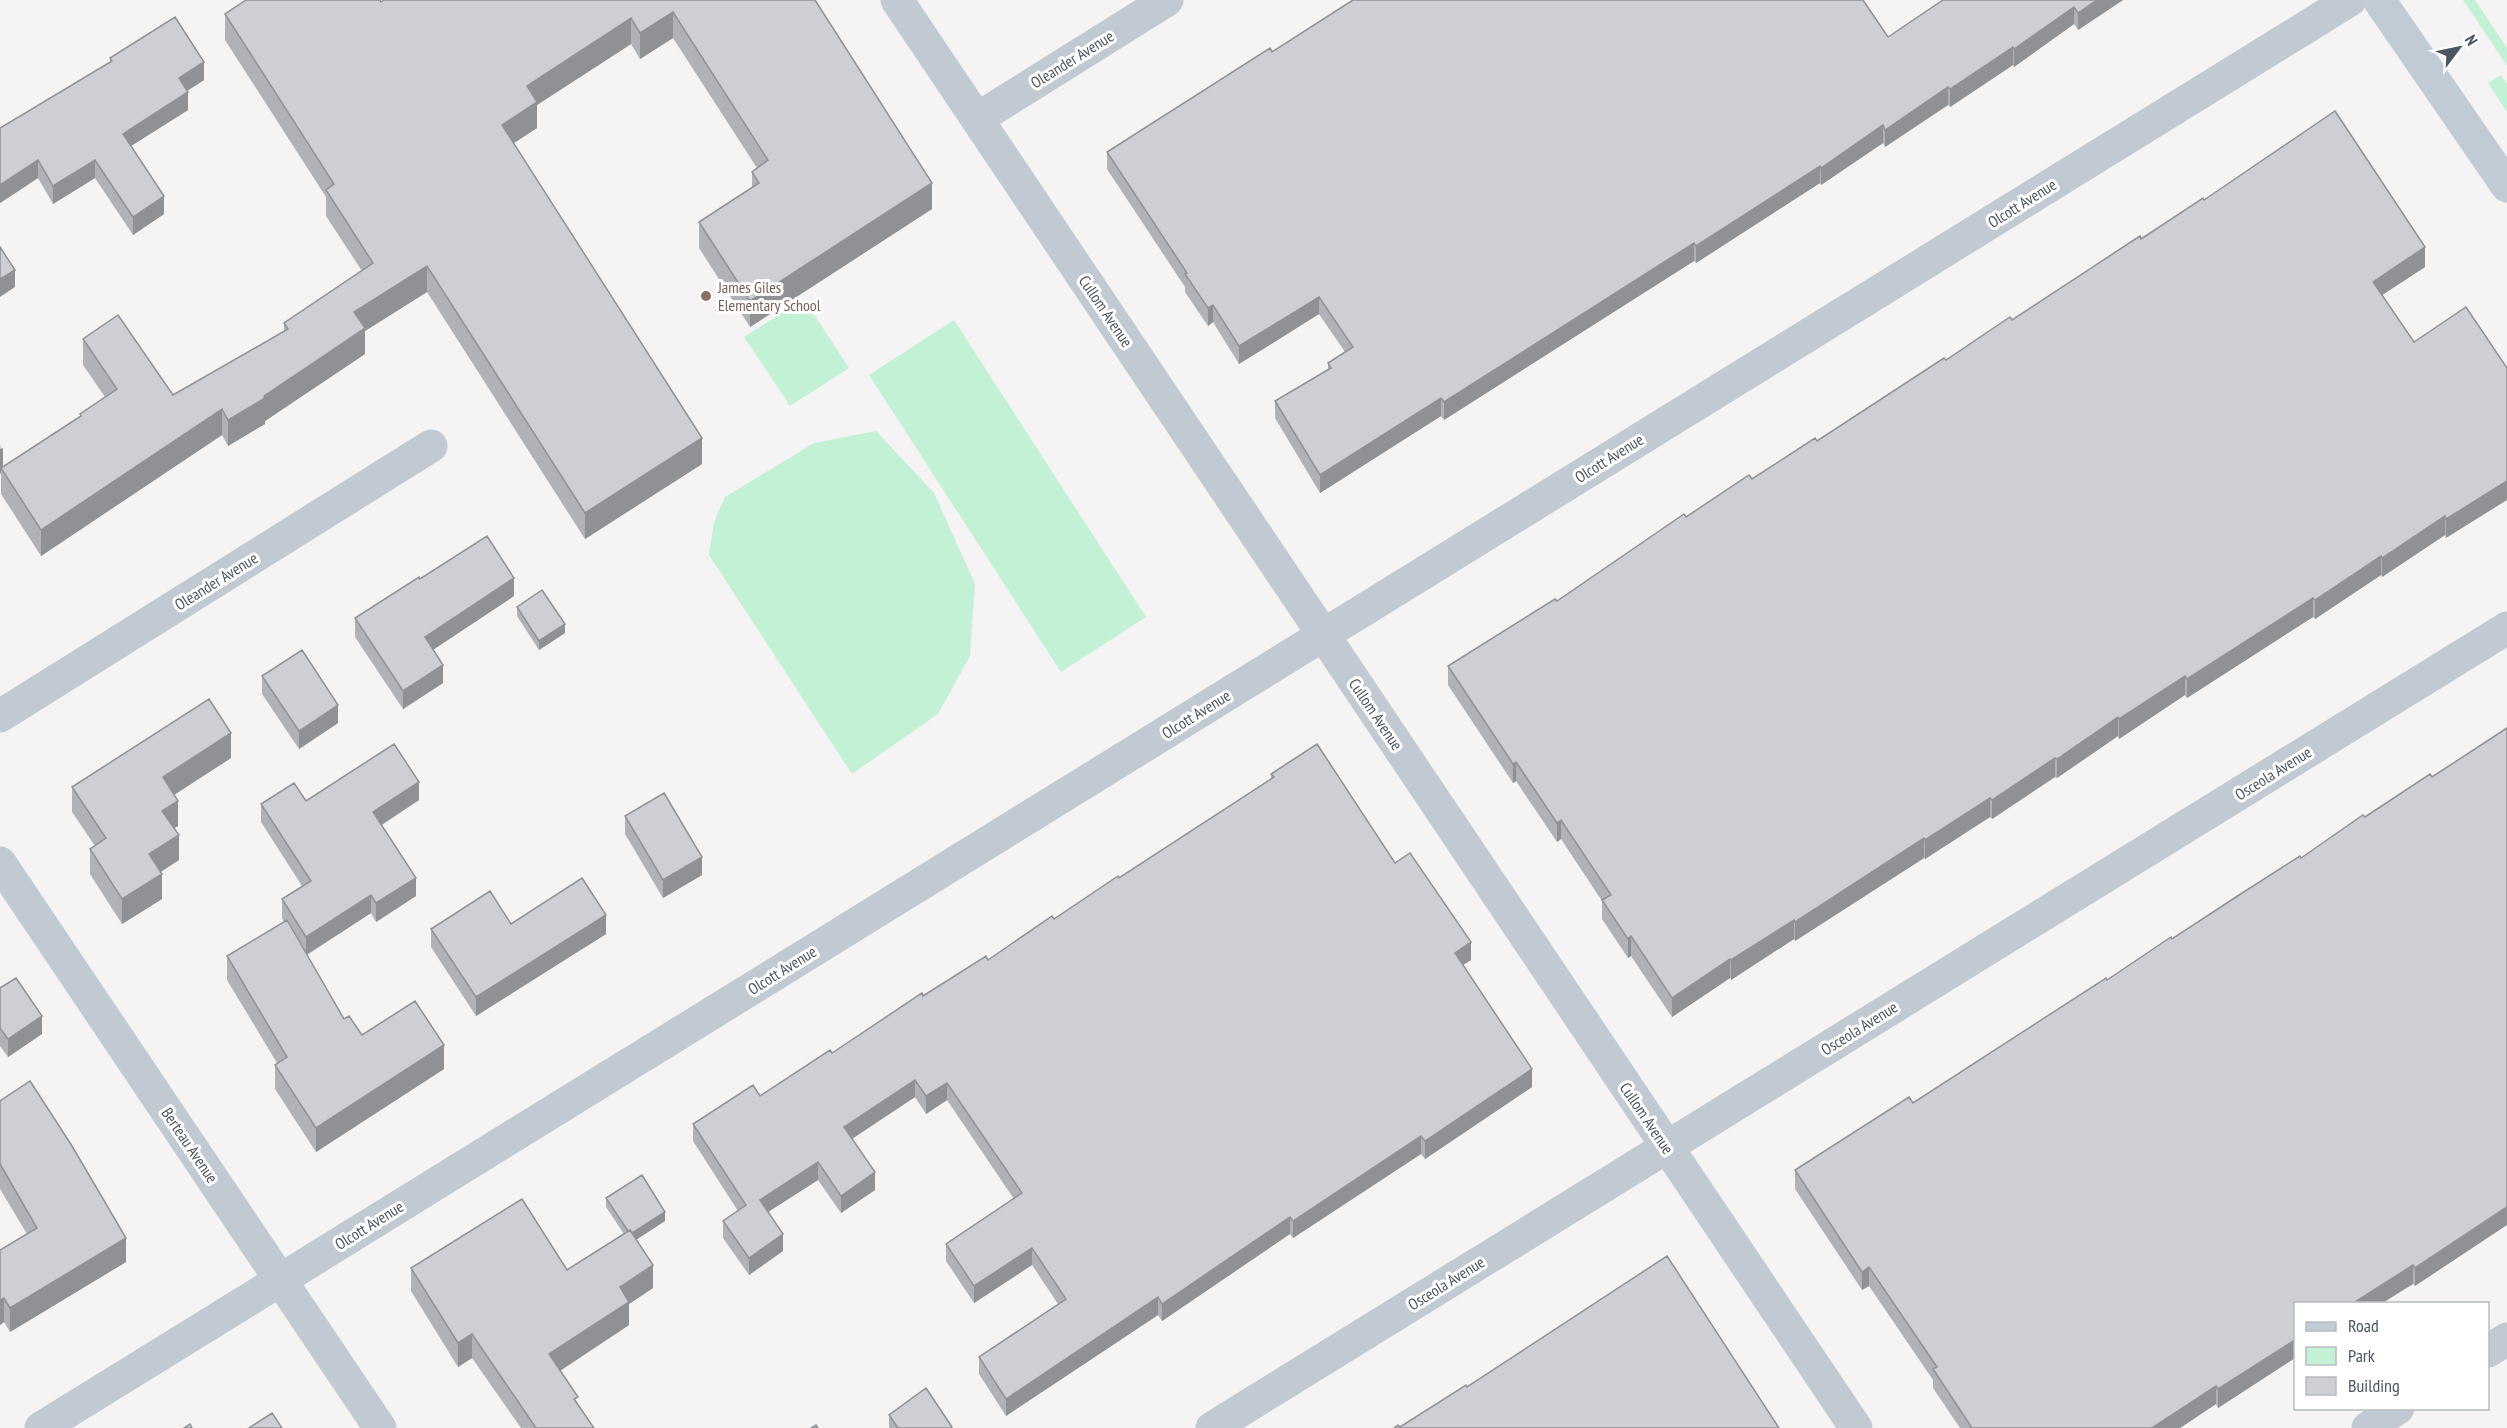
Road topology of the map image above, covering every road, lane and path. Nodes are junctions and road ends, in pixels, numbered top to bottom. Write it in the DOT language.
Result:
graph roads {
  1 [pos="897,0"];
  2 [pos="1167,0"];
  3 [pos="2350,0"];
  4 [pos="2379,0"];
  5 [pos="976,118"];
  6 [pos="2507,186"];
  7 [pos="431,446"];
  8 [pos="2507,628"];
  9 [pos="1323,635"];
  10 [pos="0,716"];
  11 [pos="0,863"];
  12 [pos="1667,1147"];
  13 [pos="280,1280"];
  14 [pos="2507,1339"];
  15 [pos="2489,1350"];
  16 [pos="2395,1410"];
  17 [pos="41,1428"];
  18 [pos="380,1428"];
  19 [pos="1212,1428"];
  20 [pos="1856,1428"];
  21 [pos="2367,1428"];
  1 -- 5 [label="street, Cullom Avenue"];
  2 -- 5 [label="street, Oleander Avenue"];
  3 -- 9 [label="street, Olcott Avenue"];
  4 -- 6 [label="street"];
  5 -- 9 [label="street, Cullom Avenue"];
  7 -- 10 [label="street, Oleander Avenue"];
  8 -- 12 [label="street, Osceola Avenue"];
  9 -- 12 [label="street, Cullom Avenue"];
  9 -- 13 [label="street, Olcott Avenue"];
  11 -- 13 [label="street, Berteau Avenue"];
  12 -- 19 [label="street, Osceola Avenue"];
  12 -- 20 [label="street, Cullom Avenue"];
  13 -- 17 [label="street, Olcott Avenue"];
  13 -- 18 [label="street, Berteau Avenue"];
  14 -- 15 [label="street"];
  16 -- 21 [label="street"];
}
